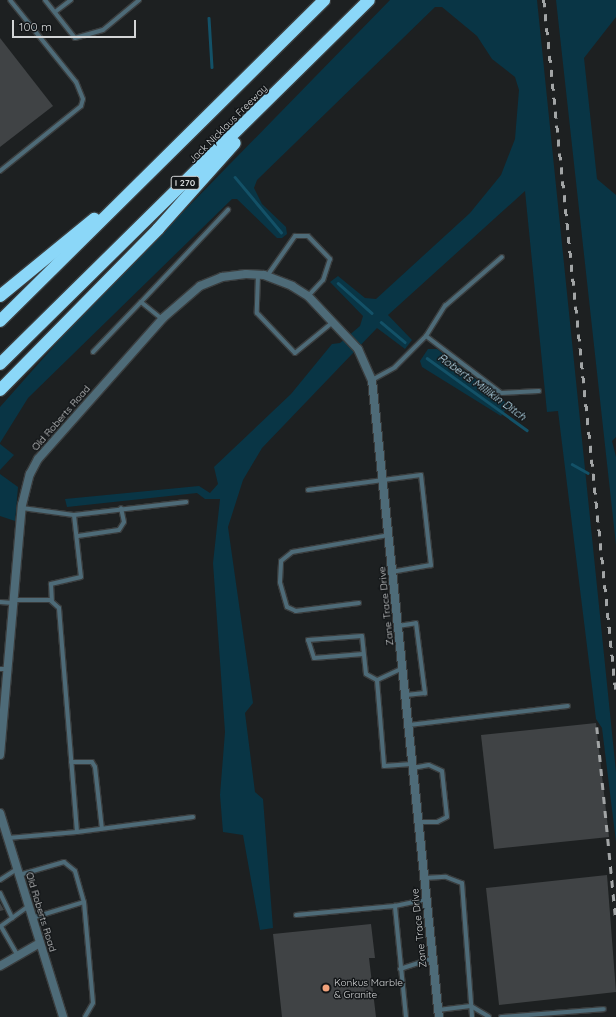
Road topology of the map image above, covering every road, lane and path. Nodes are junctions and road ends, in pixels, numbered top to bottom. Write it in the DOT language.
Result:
graph roads {
  1 [pos="10,0"];
  2 [pos="45,0"];
  3 [pos="71,0"];
  4 [pos="139,0"];
  5 [pos="324,0"];
  6 [pos="369,0"];
  7 [pos="55,12"];
  8 [pos="265,104"];
  9 [pos="0,171"];
  10 [pos="148,176"];
  11 [pos="228,210"];
  12 [pos="502,257"];
  13 [pos="232,275"];
  14 [pos="263,275"];
  15 [pos="0,296"];
  16 [pos="308,296"];
  17 [pos="141,302"];
  18 [pos="162,319"];
  19 [pos="0,321"];
  20 [pos="333,322"];
  21 [pos="426,336"];
  22 [pos="93,352"];
  23 [pos="0,364"];
  24 [pos="372,380"];
  25 [pos="0,390"];
  26 [pos="539,391"];
  27 [pos="383,478"];
  28 [pos="308,490"];
  29 [pos="186,502"];
  30 [pos="21,508"];
  31 [pos="121,508"];
  32 [pos="74,515"];
  33 [pos="389,535"];
  34 [pos="78,536"];
  35 [pos="393,572"];
  36 [pos="52,601"];
  37 [pos="0,602"];
  38 [pos="13,602"];
  39 [pos="359,603"];
  40 [pos="398,626"];
  41 [pos="363,654"];
  42 [pos="403,668"];
  43 [pos="4,669"];
  44 [pos="377,680"];
  45 [pos="406,695"];
  46 [pos="568,706"];
  47 [pos="409,725"];
  48 [pos="0,755"];
  49 [pos="71,762"];
  50 [pos="413,766"];
  51 [pos="0,814"];
  52 [pos="193,817"];
  53 [pos="418,822"];
  54 [pos="102,829"];
  55 [pos="2,830"];
  56 [pos="77,832"];
  57 [pos="7,838"];
  58 [pos="18,872"];
  59 [pos="424,878"];
  60 [pos="0,880"];
  61 [pos="0,893"];
  62 [pos="427,899"];
  63 [pos="84,902"];
  64 [pos="29,906"];
  65 [pos="395,906"];
  66 [pos="296,915"];
  67 [pos="12,918"];
  68 [pos="32,918"];
  69 [pos="0,926"];
  70 [pos="40,943"];
  71 [pos="18,956"];
  72 [pos="433,958"];
  73 [pos="0,966"];
  74 [pos="400,969"];
  75 [pos="471,1006"];
  76 [pos="604,1009"];
  77 [pos="438,1014"];
  78 [pos="63,1017"];
  79 [pos="85,1017"];
  80 [pos="406,1017"];
  81 [pos="472,1017"];
  82 [pos="489,1017"];
  83 [pos="501,1017"];
  1 -- 9 [label="lane"];
  2 -- 7 [label="lane"];
  3 -- 7 [label="lane"];
  4 -- 7 [label="lane"];
  5 -- 10 [label="highway, Jack Nicklaus Freeway"];
  6 -- 8 [label="highway, Jack Nicklaus Freeway / I 270"];
  8 -- 23 [label="highway, Jack Nicklaus Freeway / I 270"];
  8 -- 25 [label="highway"];
  10 -- 15 [label="highway"];
  10 -- 19 [label="highway, Jack Nicklaus Freeway"];
  11 -- 17 [label="lane"];
  12 -- 21 [label="lane"];
  13 -- 14 [label="street, Zane Trace Drive"];
  13 -- 18 [label="street, Old Roberts Road"];
  14 -- 16 [label="street, Zane Trace Drive"];
  14 -- 16 [label="lane"];
  14 -- 20 [label="lane"];
  16 -- 20 [label="street, Zane Trace Drive"];
  17 -- 18 [label="lane"];
  17 -- 22 [label="lane"];
  18 -- 30 [label="street, Old Roberts Road"];
  20 -- 24 [label="street, Zane Trace Drive"];
  21 -- 24 [label="lane"];
  21 -- 26 [label="lane"];
  24 -- 27 [label="street, Zane Trace Drive"];
  27 -- 28 [label="lane"];
  27 -- 33 [label="street, Zane Trace Drive"];
  27 -- 35 [label="lane"];
  29 -- 31 [label="lane"];
  30 -- 32 [label="lane"];
  30 -- 38 [label="street, Old Roberts Road"];
  31 -- 32 [label="lane"];
  31 -- 34 [label="lane"];
  32 -- 34 [label="lane"];
  33 -- 35 [label="street, Zane Trace Drive"];
  33 -- 39 [label="lane"];
  34 -- 36 [label="lane"];
  35 -- 40 [label="street, Zane Trace Drive"];
  36 -- 38 [label="lane"];
  36 -- 49 [label="lane"];
  37 -- 38 [label="lane"];
  38 -- 43 [label="street, Old Roberts Road"];
  40 -- 42 [label="street, Zane Trace Drive"];
  40 -- 45 [label="lane"];
  41 -- 41 [label="lane"];
  41 -- 44 [label="lane"];
  42 -- 44 [label="lane"];
  42 -- 45 [label="street, Zane Trace Drive"];
  43 -- 48 [label="street, Old Roberts Road"];
  44 -- 50 [label="lane"];
  45 -- 47 [label="street, Zane Trace Drive"];
  46 -- 47 [label="lane"];
  47 -- 50 [label="street, Zane Trace Drive"];
  49 -- 54 [label="lane"];
  49 -- 56 [label="lane"];
  50 -- 53 [label="street, Zane Trace Drive"];
  50 -- 53 [label="lane"];
  51 -- 55 [label="street, Old Roberts Road"];
  52 -- 54 [label="lane"];
  53 -- 59 [label="street, Zane Trace Drive"];
  54 -- 56 [label="lane"];
  55 -- 57 [label="street, Old Roberts Road"];
  56 -- 57 [label="lane"];
  57 -- 58 [label="street, Old Roberts Road"];
  58 -- 60 [label="lane"];
  58 -- 63 [label="lane"];
  58 -- 64 [label="street, Old Roberts Road"];
  59 -- 62 [label="street, Zane Trace Drive"];
  59 -- 75 [label="lane"];
  61 -- 67 [label="lane"];
  62 -- 65 [label="lane"];
  62 -- 72 [label="street, Zane Trace Drive"];
  63 -- 68 [label="lane"];
  63 -- 79 [label="lane"];
  64 -- 67 [label="lane"];
  64 -- 68 [label="street, Old Roberts Road"];
  65 -- 66 [label="lane"];
  65 -- 74 [label="lane"];
  67 -- 69 [label="lane"];
  68 -- 70 [label="street, Old Roberts Road"];
  69 -- 71 [label="lane"];
  70 -- 71 [label="street"];
  70 -- 78 [label="street, Old Roberts Road"];
  71 -- 73 [label="street"];
  72 -- 74 [label="lane"];
  72 -- 77 [label="street, Zane Trace Drive"];
  74 -- 80 [label="lane"];
  75 -- 77 [label="lane"];
  75 -- 81 [label="lane"];
  75 -- 82 [label="lane"];
  76 -- 83 [label="lane"];
}
